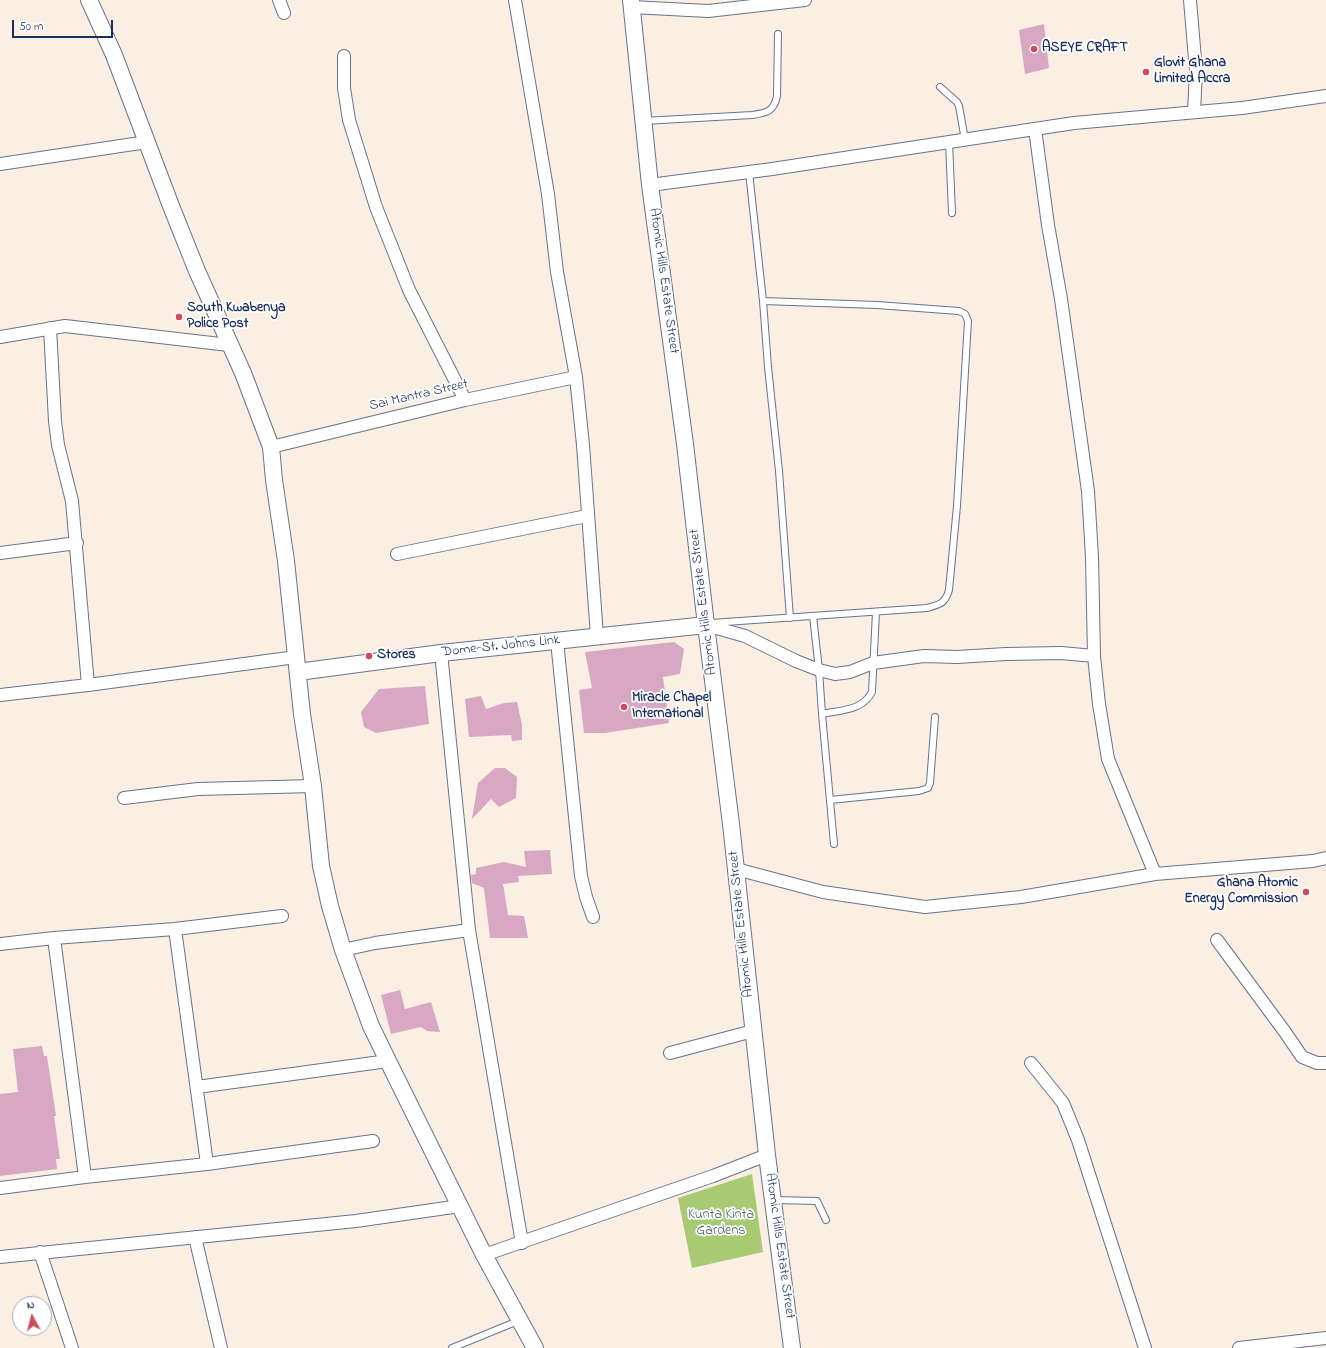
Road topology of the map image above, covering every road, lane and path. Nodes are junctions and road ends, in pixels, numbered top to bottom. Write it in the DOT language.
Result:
graph roads {
  1 [pos="89,0"];
  2 [pos="279,0"];
  3 [pos="515,0"];
  4 [pos="804,0"];
  5 [pos="1190,0"];
  6 [pos="631,4"];
  7 [pos="284,13"];
  8 [pos="778,34"];
  9 [pos="344,56"];
  10 [pos="940,87"];
  11 [pos="1326,96"];
  12 [pos="1194,112"];
  13 [pos="644,121"];
  14 [pos="1035,129"];
  15 [pos="965,140"];
  16 [pos="147,142"];
  17 [pos="949,142"];
  18 [pos="0,164"];
  19 [pos="749,172"];
  20 [pos="650,185"];
  21 [pos="952,213"];
  22 [pos="764,301"];
  23 [pos="50,328"];
  24 [pos="0,336"];
  25 [pos="229,345"];
  26 [pos="576,377"];
  27 [pos="465,400"];
  28 [pos="271,447"];
  29 [pos="587,516"];
  30 [pos="77,543"];
  31 [pos="0,553"];
  32 [pos="397,554"];
  33 [pos="876,612"];
  34 [pos="813,616"];
  35 [pos="790,618"];
  36 [pos="706,624"];
  37 [pos="597,636"];
  38 [pos="557,641"];
  39 [pos="441,653"];
  40 [pos="1094,656"];
  41 [pos="297,664"];
  42 [pos="873,664"];
  43 [pos="819,670"];
  44 [pos="88,685"];
  45 [pos="0,695"];
  46 [pos="822,714"];
  47 [pos="936,717"];
  48 [pos="313,786"];
  49 [pos="124,798"];
  50 [pos="830,800"];
  51 [pos="834,844"];
  52 [pos="1326,858"];
  53 [pos="736,869"];
  54 [pos="1155,874"];
  55 [pos="282,916"];
  56 [pos="593,917"];
  57 [pos="175,929"];
  58 [pos="469,930"];
  59 [pos="54,938"];
  60 [pos="1217,940"];
  61 [pos="0,944"];
  62 [pos="343,950"];
  63 [pos="753,1031"];
  64 [pos="670,1053"];
  65 [pos="388,1061"];
  66 [pos="1031,1063"];
  67 [pos="1326,1063"];
  68 [pos="197,1087"];
  69 [pos="373,1141"];
  70 [pos="767,1155"];
  71 [pos="207,1164"];
  72 [pos="85,1177"];
  73 [pos="0,1188"];
  74 [pos="772,1200"];
  75 [pos="460,1206"];
  76 [pos="826,1220"];
  77 [pos="195,1237"];
  78 [pos="522,1243"];
  79 [pos="40,1252"];
  80 [pos="484,1255"];
  81 [pos="0,1257"];
  82 [pos="520,1320"];
  83 [pos="1326,1338"];
  84 [pos="72,1348"];
  85 [pos="221,1348"];
  86 [pos="452,1348"];
  87 [pos="535,1348"];
  88 [pos="792,1348"];
  89 [pos="1145,1348"];
  90 [pos="1239,1348"];
  1 -- 16 [label="main road"];
  2 -- 7 [label="street"];
  3 -- 26 [label="street"];
  4 -- 6 [label="street"];
  5 -- 12 [label="street"];
  6 -- 13 [label="main road, Atomic Hills Estate Street"];
  8 -- 13 [label="lane"];
  9 -- 27 [label="street"];
  10 -- 15 [label="lane"];
  11 -- 12 [label="street"];
  12 -- 14 [label="street"];
  13 -- 20 [label="main road, Atomic Hills Estate Street"];
  14 -- 15 [label="street"];
  14 -- 40 [label="street"];
  15 -- 17 [label="street"];
  16 -- 18 [label="street"];
  16 -- 25 [label="main road"];
  17 -- 19 [label="street"];
  17 -- 21 [label="lane"];
  19 -- 20 [label="street"];
  19 -- 22 [label="lane"];
  20 -- 36 [label="main road, Atomic Hills Estate Street"];
  22 -- 33 [label="lane"];
  22 -- 35 [label="lane"];
  23 -- 24 [label="street"];
  23 -- 25 [label="street"];
  23 -- 30 [label="street"];
  25 -- 28 [label="main road"];
  26 -- 27 [label="street, Sai Mantra Street"];
  26 -- 29 [label="street"];
  27 -- 28 [label="street, Sai Mantra Street"];
  28 -- 41 [label="main road"];
  29 -- 32 [label="street"];
  29 -- 37 [label="street"];
  30 -- 31 [label="street"];
  30 -- 44 [label="street"];
  33 -- 34 [label="lane"];
  33 -- 42 [label="lane"];
  34 -- 35 [label="lane"];
  34 -- 43 [label="lane"];
  35 -- 36 [label="lane"];
  36 -- 37 [label="main road, Dome-St. Johns Link"];
  36 -- 43 [label="street"];
  36 -- 53 [label="main road, Atomic Hills Estate Street"];
  37 -- 38 [label="main road, Dome-St. Johns Link"];
  38 -- 39 [label="main road, Dome-St. Johns Link"];
  38 -- 56 [label="street"];
  39 -- 41 [label="main road, Dome-St. Johns Link"];
  39 -- 58 [label="street"];
  40 -- 42 [label="street"];
  40 -- 54 [label="street"];
  41 -- 44 [label="street"];
  41 -- 48 [label="main road"];
  42 -- 43 [label="street"];
  42 -- 46 [label="lane"];
  43 -- 46 [label="lane"];
  44 -- 45 [label="street"];
  46 -- 50 [label="lane"];
  47 -- 50 [label="lane"];
  48 -- 49 [label="street"];
  48 -- 62 [label="main road"];
  50 -- 51 [label="lane"];
  52 -- 54 [label="street"];
  53 -- 54 [label="street"];
  53 -- 63 [label="main road, Atomic Hills Estate Street"];
  55 -- 57 [label="street"];
  57 -- 59 [label="street"];
  57 -- 68 [label="street"];
  58 -- 62 [label="street"];
  58 -- 78 [label="street"];
  59 -- 61 [label="street"];
  59 -- 72 [label="street"];
  60 -- 67 [label="street"];
  62 -- 65 [label="main road"];
  63 -- 64 [label="street"];
  63 -- 70 [label="main road, Atomic Hills Estate Street"];
  65 -- 68 [label="street"];
  65 -- 75 [label="main road"];
  66 -- 89 [label="street"];
  68 -- 71 [label="street"];
  69 -- 71 [label="street"];
  70 -- 74 [label="main road, Atomic Hills Estate Street"];
  70 -- 78 [label="street"];
  71 -- 72 [label="street"];
  72 -- 73 [label="street"];
  74 -- 76 [label="lane"];
  74 -- 88 [label="main road, Atomic Hills Estate Street"];
  75 -- 77 [label="street"];
  75 -- 80 [label="main road"];
  77 -- 79 [label="street"];
  77 -- 85 [label="street"];
  78 -- 80 [label="street"];
  79 -- 81 [label="street"];
  79 -- 84 [label="street"];
  80 -- 82 [label="main road"];
  82 -- 86 [label="lane"];
  82 -- 87 [label="main road"];
  83 -- 90 [label="street"];
}
